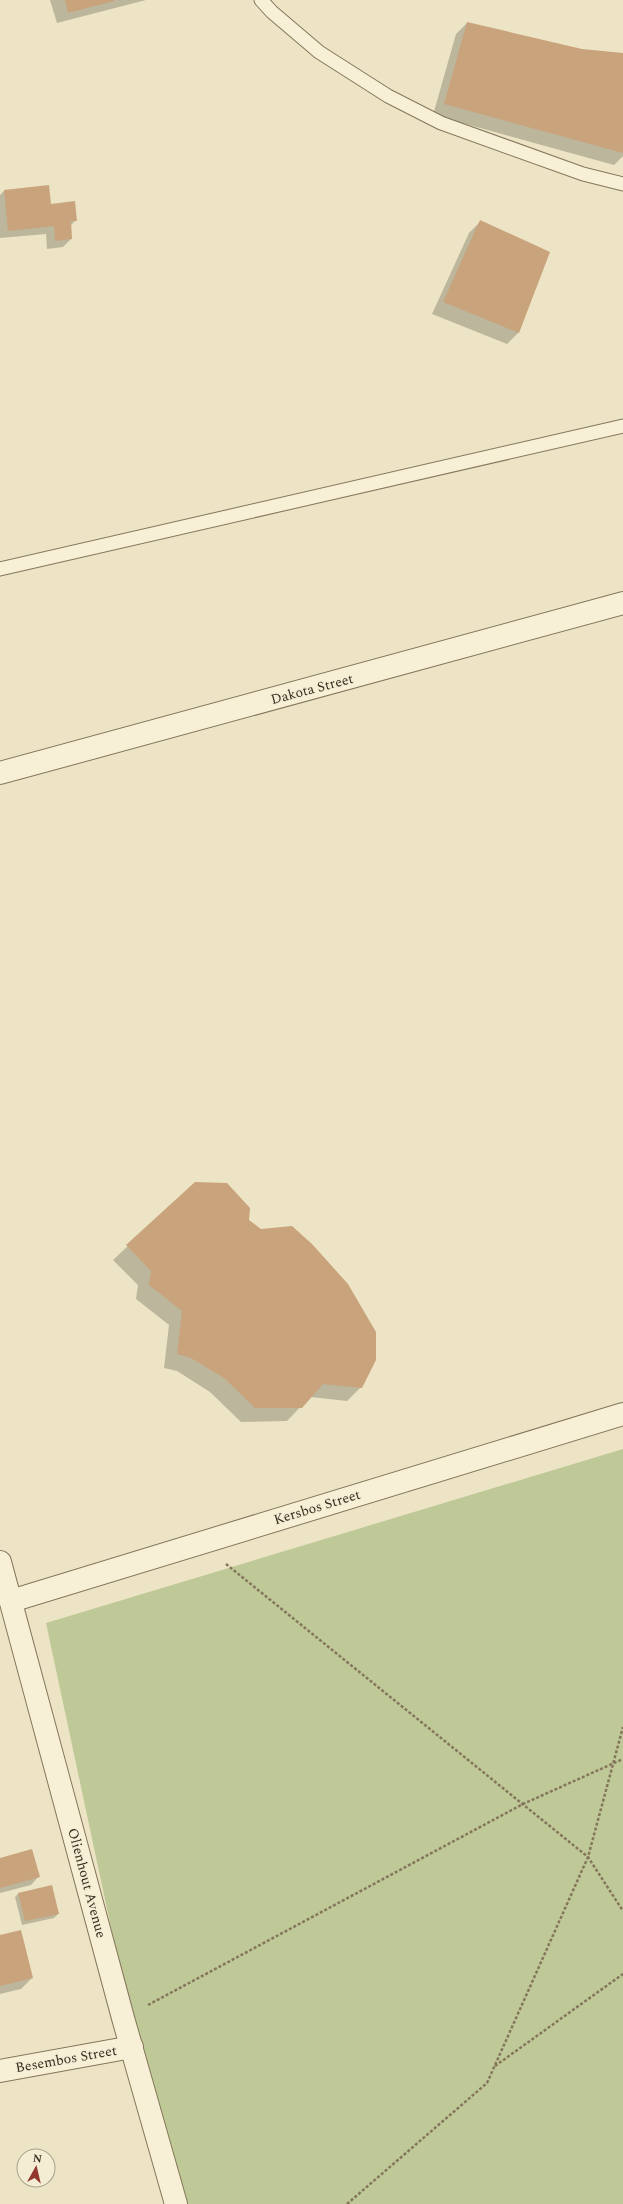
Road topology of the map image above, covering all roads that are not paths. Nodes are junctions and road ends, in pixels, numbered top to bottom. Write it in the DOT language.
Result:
graph roads {
  1 [pos="261,0"];
  2 [pos="623,184"];
  3 [pos="623,426"];
  4 [pos="0,569"];
  5 [pos="623,603"];
  6 [pos="0,774"];
  7 [pos="623,1414"];
  8 [pos="0,1562"];
  9 [pos="11,1601"];
  10 [pos="132,2047"];
  11 [pos="0,2071"];
  12 [pos="176,2204"];
  1 -- 2 [label="lane"];
  3 -- 4 [label="lane"];
  5 -- 6 [label="street, Dakota Street"];
  7 -- 9 [label="street, Kersbos Street"];
  8 -- 9 [label="street, Olienhout Avenue"];
  9 -- 10 [label="street, Olienhout Avenue"];
  10 -- 11 [label="street, Besembos Street"];
  10 -- 12 [label="street, Olienhout Avenue"];
}
